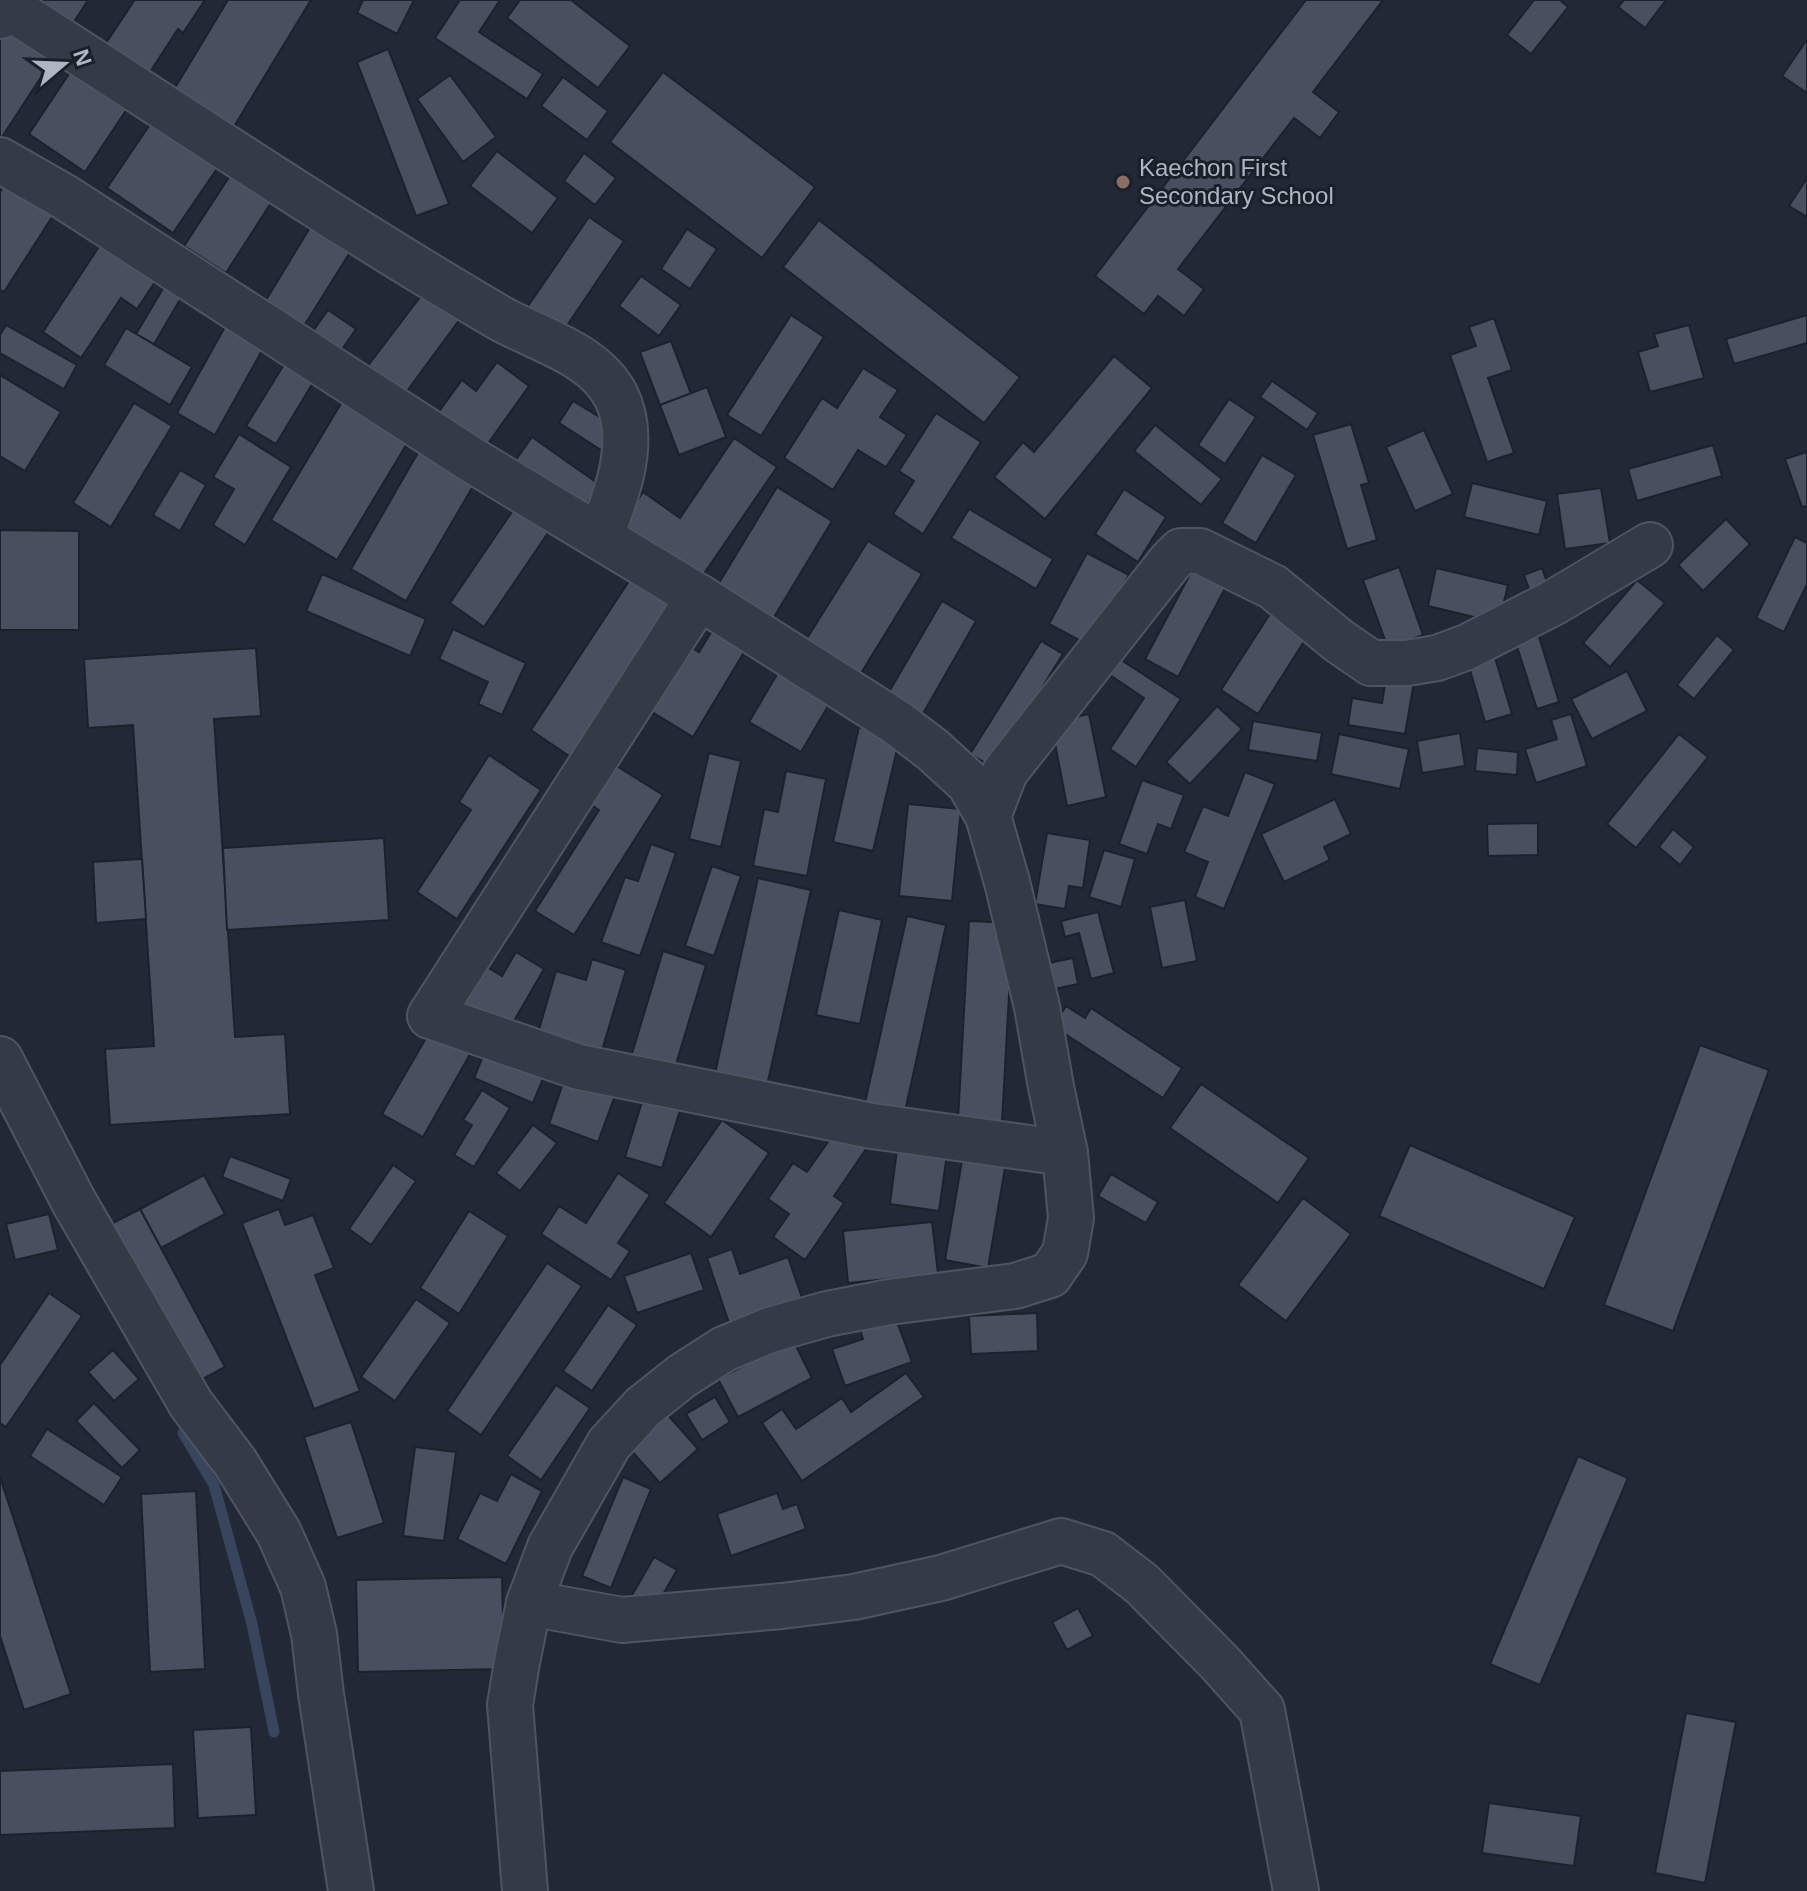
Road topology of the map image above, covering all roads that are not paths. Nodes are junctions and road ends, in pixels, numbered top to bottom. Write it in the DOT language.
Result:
graph roads {
  1 [pos="0,16"];
  2 [pos="0,160"];
  3 [pos="600,537"];
  4 [pos="1650,545"];
  5 [pos="699,597"];
  6 [pos="988,816"];
  7 [pos="0,1059"];
  8 [pos="1065,1153"];
  9 [pos="529,1603"];
  10 [pos="351,1891"];
  11 [pos="525,1891"];
  12 [pos="1296,1891"];
  1 -- 3 [label="street"];
  2 -- 3 [label="street"];
  3 -- 5 [label="street"];
  4 -- 6 [label="street"];
  5 -- 6 [label="street"];
  5 -- 8 [label="street"];
  6 -- 8 [label="street"];
  7 -- 10 [label="street"];
  8 -- 9 [label="street"];
  9 -- 11 [label="street"];
  9 -- 12 [label="street"];
}
